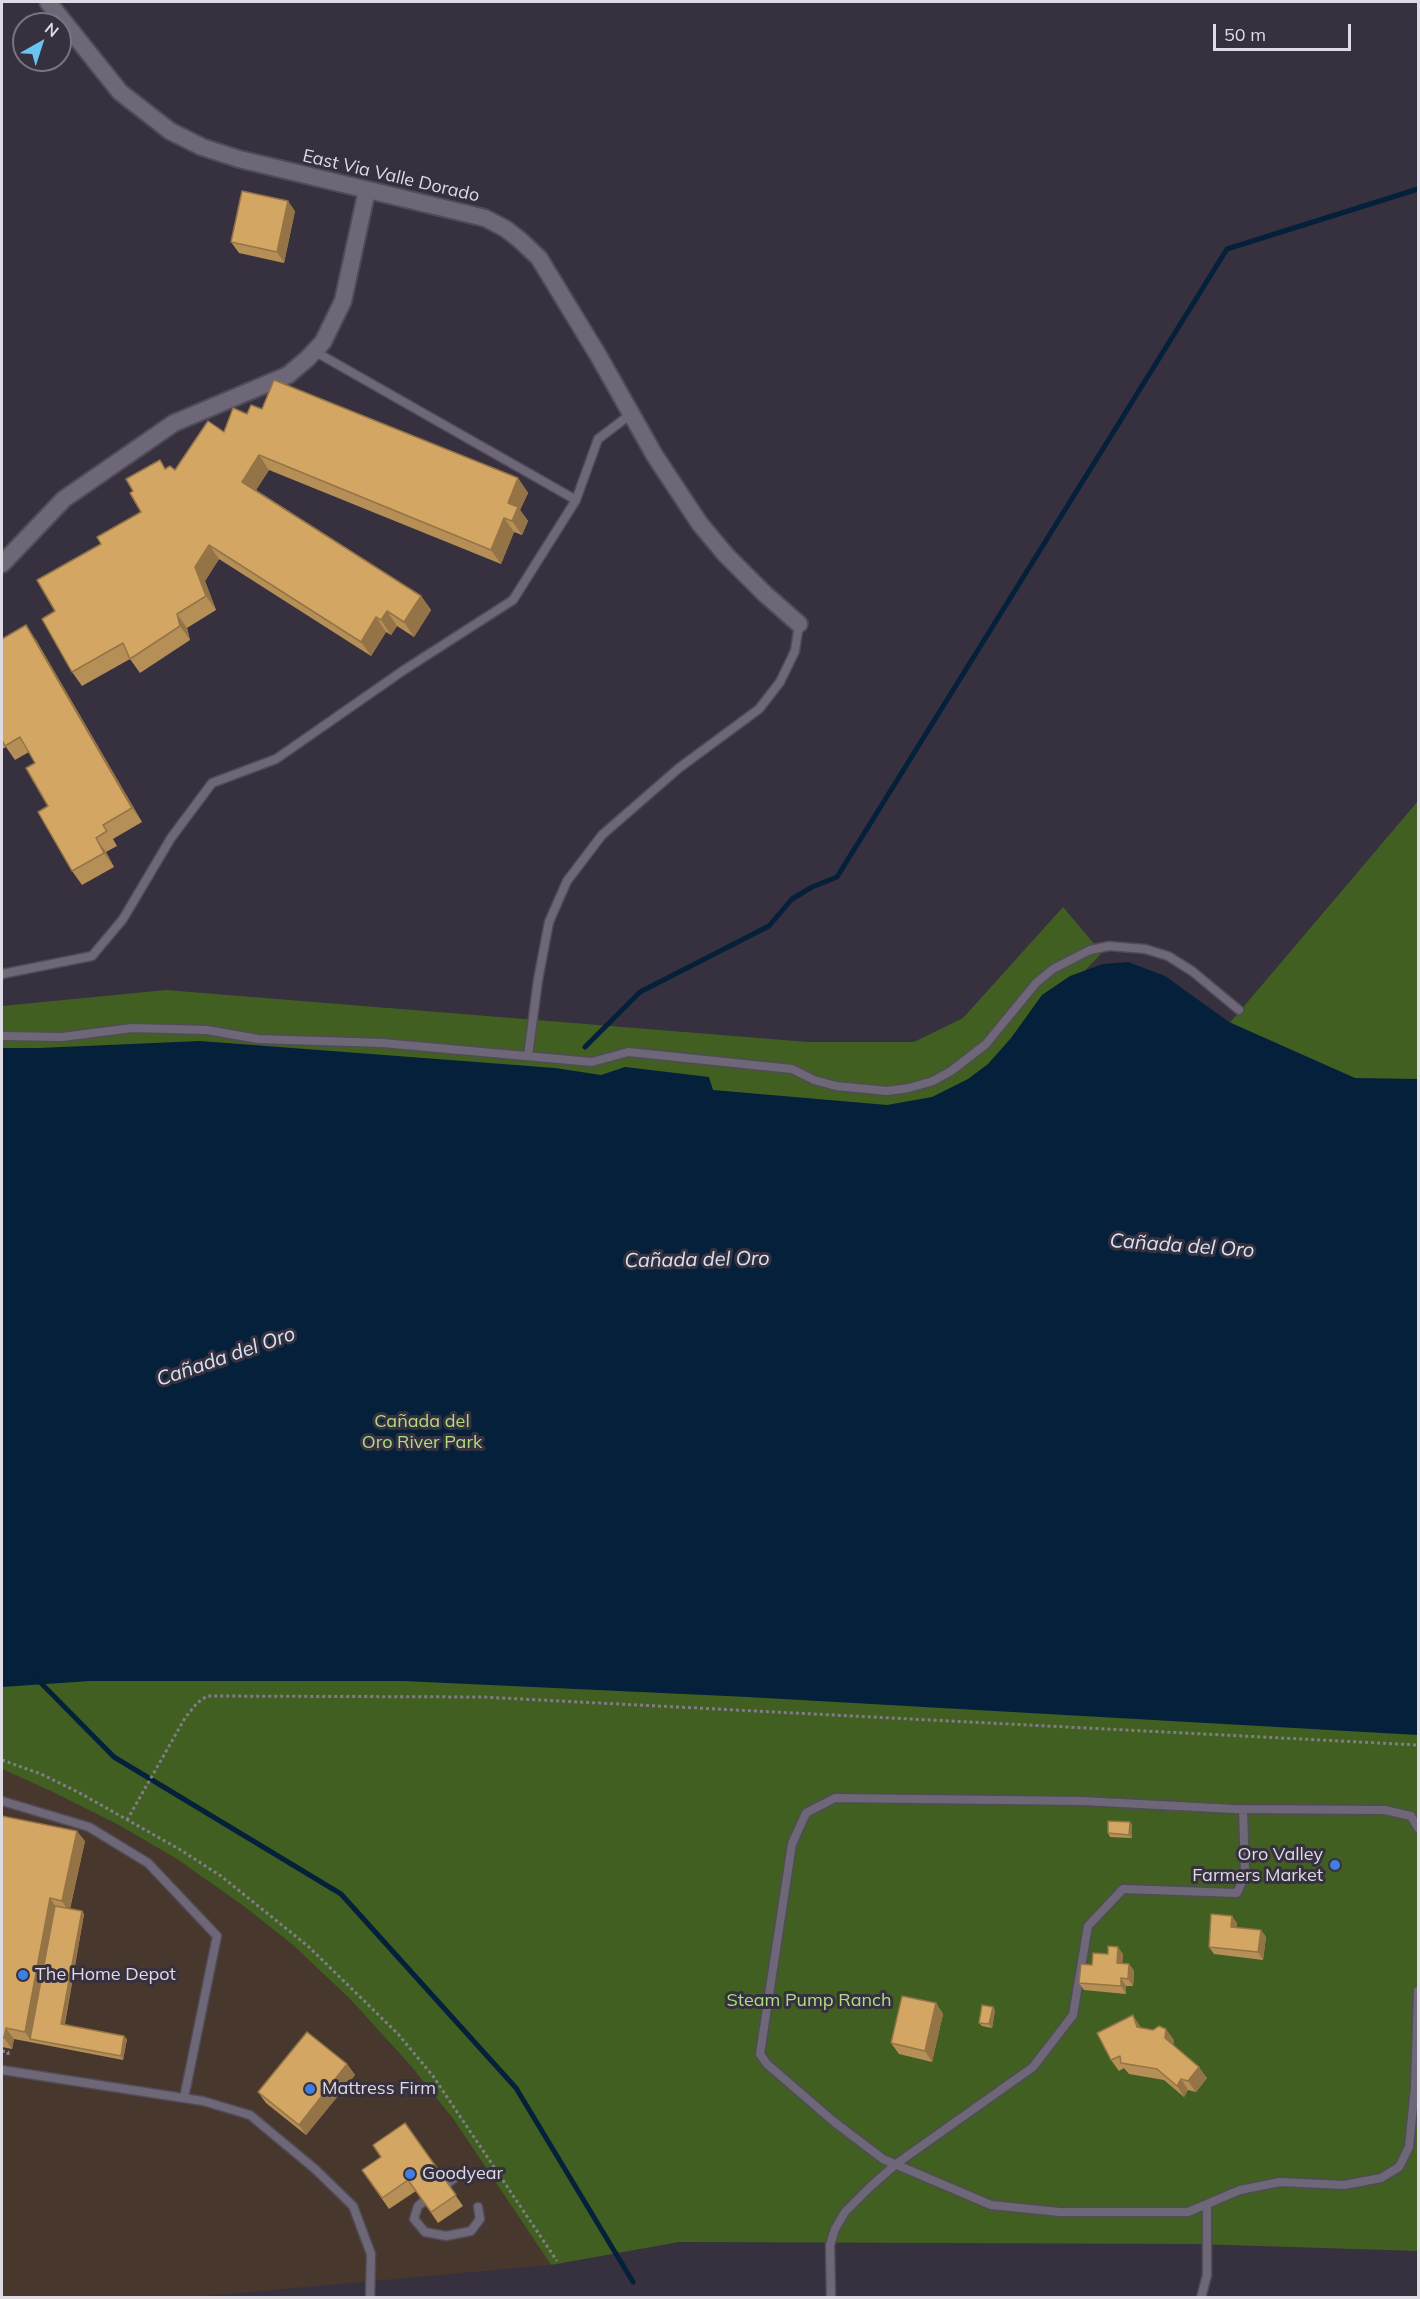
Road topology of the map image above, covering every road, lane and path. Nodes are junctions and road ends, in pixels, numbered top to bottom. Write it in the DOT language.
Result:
graph roads {
  1 [pos="48,2"];
  2 [pos="367,190"];
  3 [pos="314,351"];
  4 [pos="631,414"];
  5 [pos="576,500"];
  6 [pos="2,564"];
  7 [pos="799,624"];
  8 [pos="2,974"];
  9 [pos="1239,1010"];
  10 [pos="2,1036"];
  11 [pos="528,1056"];
  12 [pos="1419,1745"];
  13 [pos="2,1760"];
  14 [pos="2,1802"];
  15 [pos="1243,1809"];
  16 [pos="127,1820"];
  17 [pos="1419,1828"];
  18 [pos="1419,1990"];
  19 [pos="2,2070"];
  20 [pos="184,2098"];
  21 [pos="896,2164"];
  22 [pos="456,2177"];
  23 [pos="1208,2205"];
  24 [pos="478,2207"];
  25 [pos="557,2261"];
  26 [pos="370,2298"];
  27 [pos="831,2298"];
  28 [pos="1201,2298"];
  1 -- 2 [label="street, East Via Valle Dorado"];
  2 -- 3 [label="street"];
  2 -- 4 [label="street, East Via Valle Dorado"];
  3 -- 5 [label="lane"];
  3 -- 6 [label="street"];
  4 -- 5 [label="lane"];
  4 -- 7 [label="street, East Via Valle Dorado"];
  5 -- 8 [label="lane"];
  7 -- 11 [label="lane"];
  9 -- 11 [label="lane"];
  10 -- 11 [label="lane"];
  12 -- 16 [label="path"];
  13 -- 16 [label="path"];
  14 -- 20 [label="lane"];
  15 -- 17 [label="lane"];
  15 -- 21 [label="lane"];
  15 -- 21 [label="lane"];
  16 -- 25 [label="path"];
  18 -- 23 [label="lane"];
  19 -- 20 [label="lane"];
  20 -- 26 [label="lane"];
  21 -- 23 [label="lane"];
  21 -- 27 [label="lane"];
  22 -- 24 [label="lane"];
  23 -- 28 [label="lane"];
}
